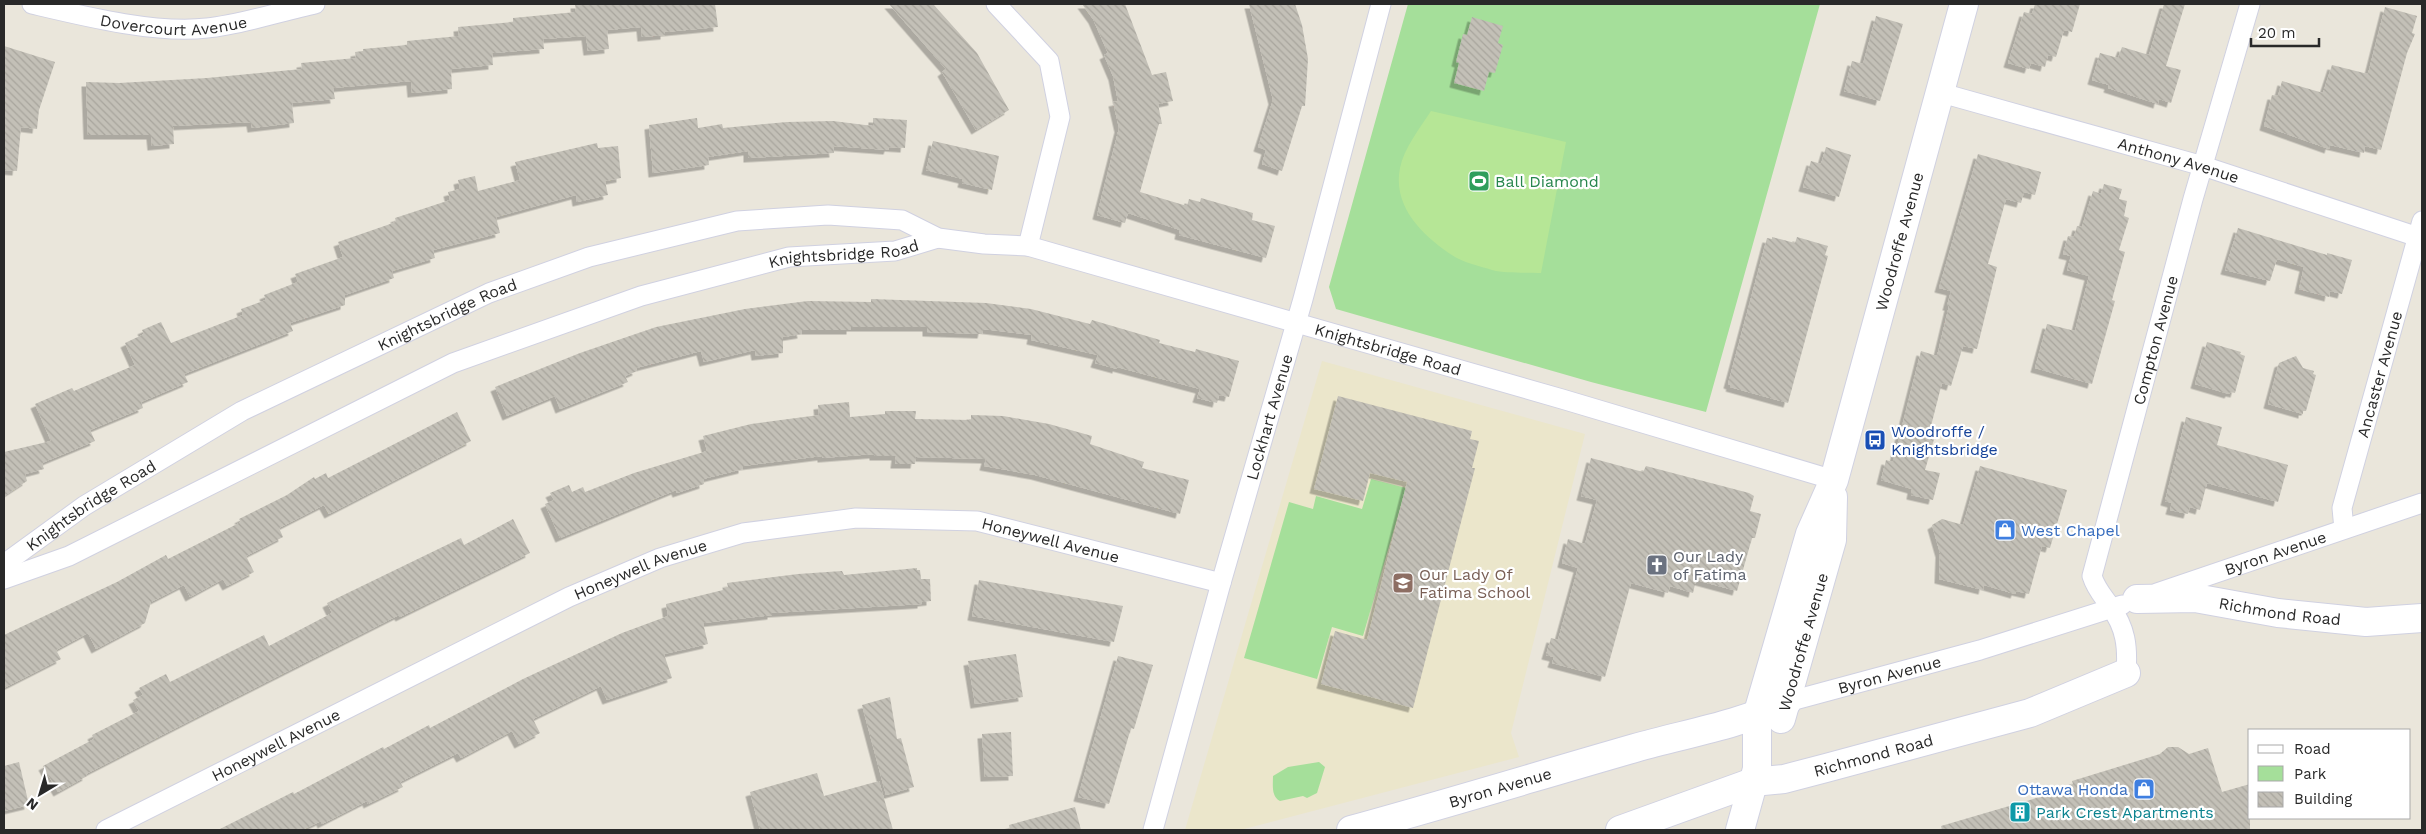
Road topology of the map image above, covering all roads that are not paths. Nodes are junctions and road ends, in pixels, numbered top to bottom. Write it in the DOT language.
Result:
graph roads {
  1 [pos="32,4"];
  2 [pos="315,4"];
  3 [pos="996,4"];
  4 [pos="1964,4"];
  5 [pos="2250,4"];
  6 [pos="1375,6"];
  7 [pos="1938,92"];
  8 [pos="2202,166"];
  9 [pos="2420,229"];
  10 [pos="938,238"];
  11 [pos="1028,246"];
  12 [pos="1296,323"];
  13 [pos="1834,480"];
  14 [pos="2422,503"];
  15 [pos="2344,528"];
  16 [pos="4,564"];
  17 [pos="4,578"];
  18 [pos="1220,583"];
  19 [pos="2137,600"];
  20 [pos="2112,608"];
  21 [pos="2422,618"];
  22 [pos="2126,673"];
  23 [pos="1776,712"];
  24 [pos="1755,776"];
  25 [pos="106,830"];
  26 [pos="1153,830"];
  27 [pos="1352,830"];
  28 [pos="1620,830"];
  29 [pos="1740,830"];
  1 -- 2 [label="street, Dovercourt Avenue"];
  3 -- 11 [label="street"];
  4 -- 7 [label="main road, Woodroffe Avenue"];
  5 -- 8 [label="street, Compton Avenue"];
  6 -- 12 [label="street, Lockhart Avenue"];
  7 -- 8 [label="street, Anthony Avenue"];
  7 -- 13 [label="main road, Woodroffe Avenue"];
  8 -- 9 [label="street, Anthony Avenue"];
  8 -- 20 [label="street, Compton Avenue"];
  9 -- 15 [label="street, Ancaster Avenue"];
  10 -- 11 [label="street, Knightsbridge Road"];
  10 -- 16 [label="street, Knightsbridge Road"];
  10 -- 17 [label="street, Knightsbridge Road"];
  11 -- 12 [label="street, Knightsbridge Road"];
  12 -- 13 [label="street, Knightsbridge Road"];
  12 -- 18 [label="street, Lockhart Avenue"];
  13 -- 23 [label="main road, Woodroffe Avenue"];
  14 -- 15 [label="street, Byron Avenue"];
  15 -- 19 [label="street, Byron Avenue"];
  18 -- 25 [label="street, Honeywell Avenue"];
  18 -- 26 [label="street, Lockhart Avenue"];
  19 -- 20 [label="street, Byron Avenue"];
  19 -- 21 [label="main road, Richmond Road"];
  20 -- 22 [label="street, Compton Avenue"];
  20 -- 23 [label="street, Byron Avenue"];
  22 -- 24 [label="main road, Richmond Road"];
  23 -- 24 [label="main road, Woodroffe Avenue"];
  23 -- 27 [label="main road, Byron Avenue"];
  24 -- 28 [label="main road, Richmond Road"];
  24 -- 29 [label="main road, Woodroffe Avenue"];
}
